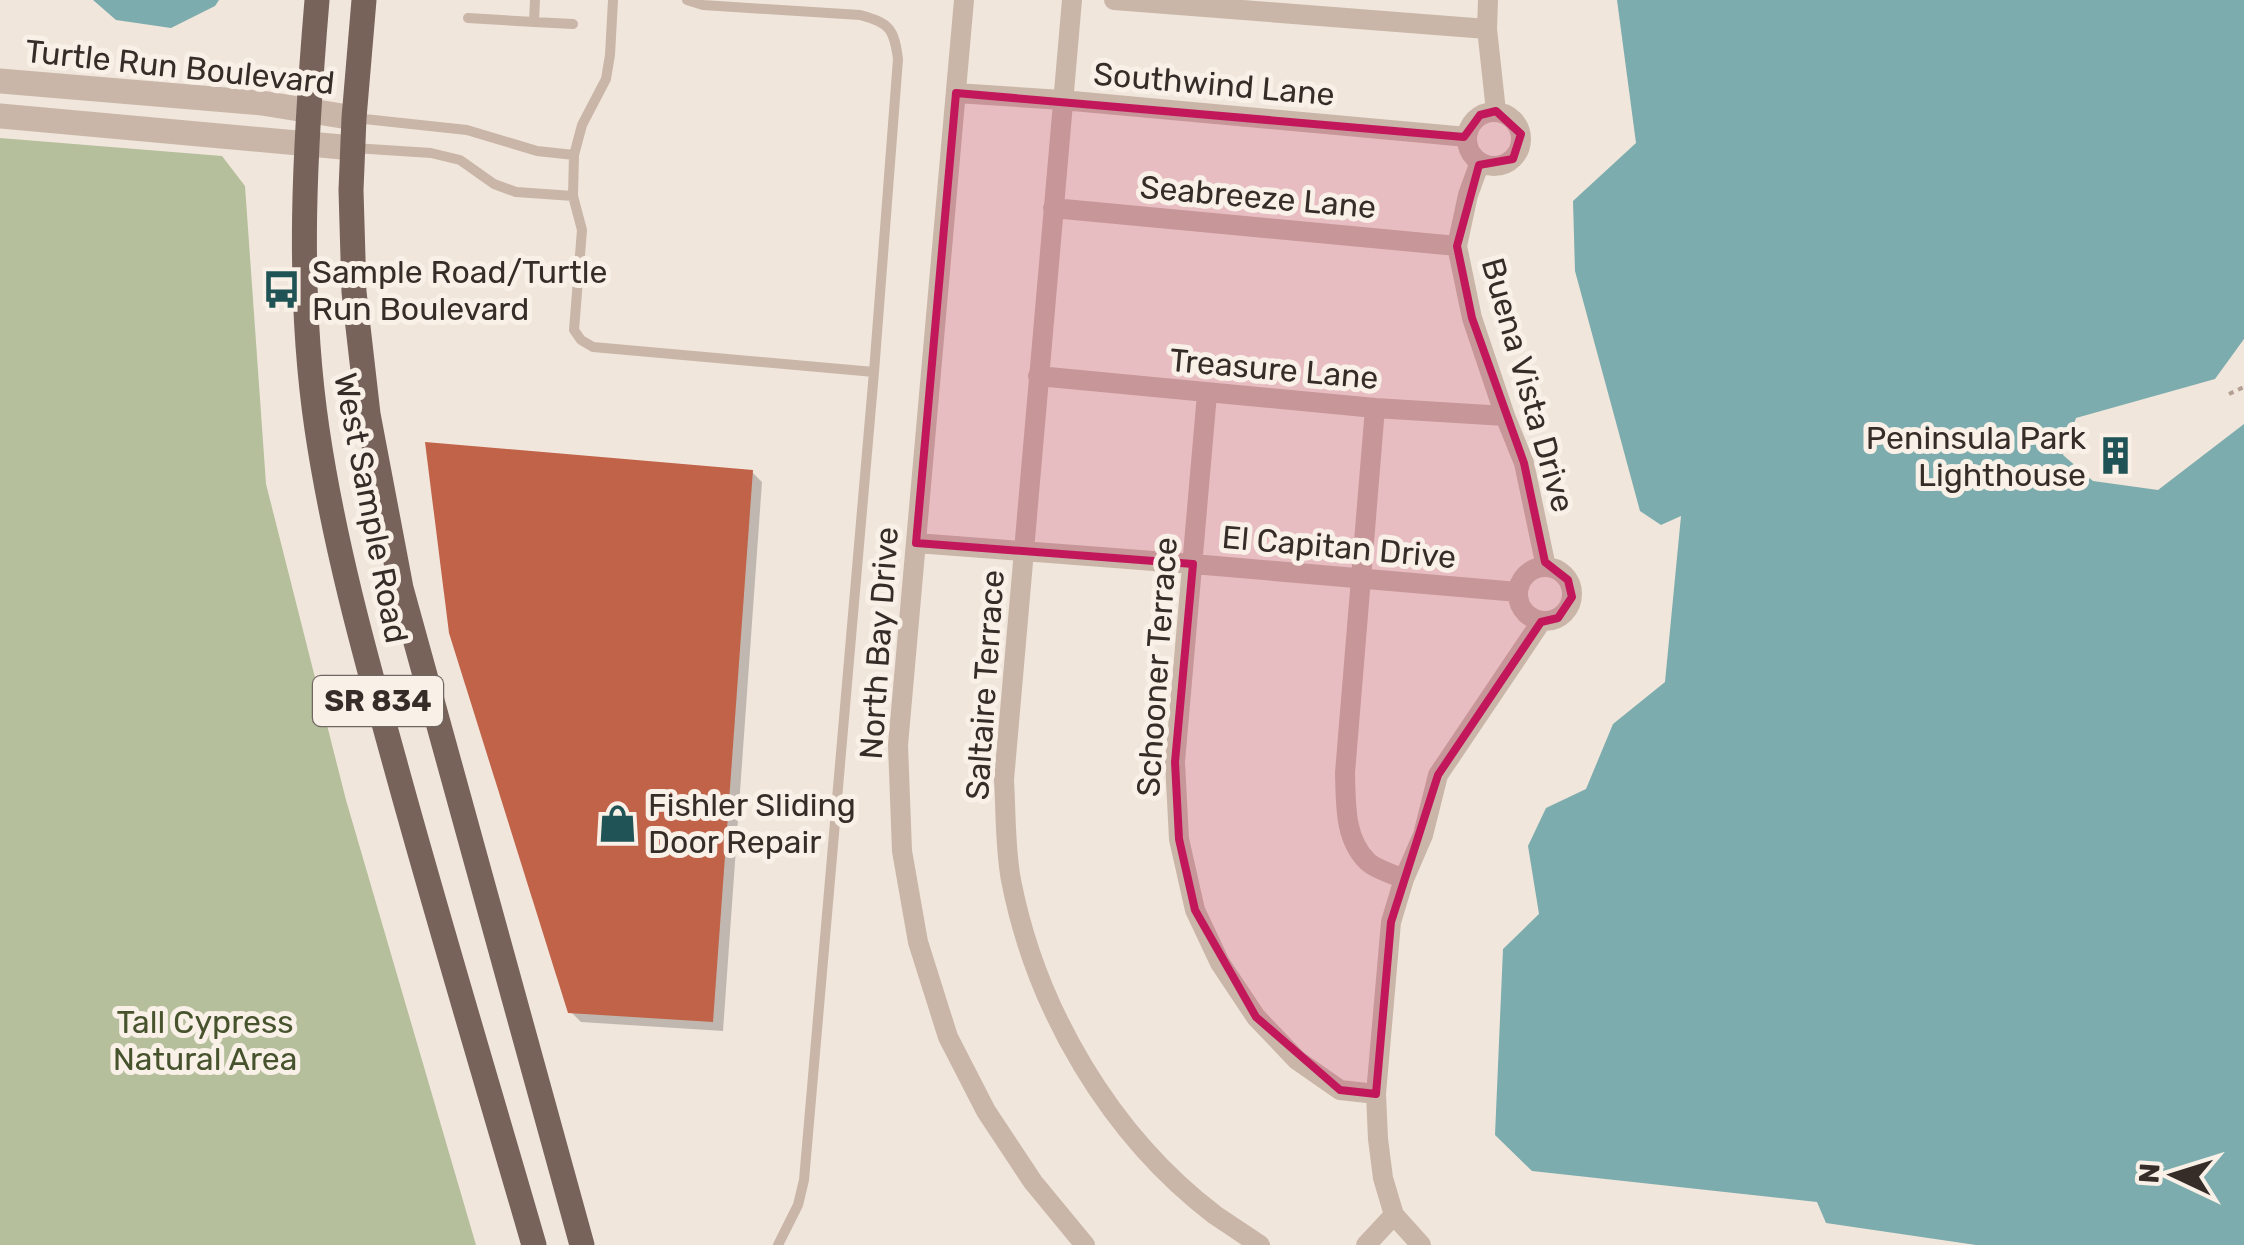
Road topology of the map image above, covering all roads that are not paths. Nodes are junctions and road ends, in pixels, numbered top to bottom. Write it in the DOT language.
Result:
graph roads {
  1 [pos="317,0"];
  2 [pos="364,0"];
  3 [pos="535,0"];
  4 [pos="613,0"];
  5 [pos="687,0"];
  6 [pos="964,0"];
  7 [pos="1072,0"];
  8 [pos="1114,0"];
  9 [pos="1488,0"];
  10 [pos="468,18"];
  11 [pos="534,22"];
  12 [pos="573,24"];
  13 [pos="1486,29"];
  14 [pos="0,81"];
  15 [pos="956,93"];
  16 [pos="1062,100"];
  17 [pos="308,111"];
  18 [pos="1496,112"];
  19 [pos="0,116"];
  20 [pos="354,118"];
  21 [pos="1466,137"];
  22 [pos="306,143"];
  23 [pos="353,148"];
  24 [pos="574,155"];
  25 [pos="1480,162"];
  26 [pos="573,196"];
  27 [pos="1053,208"];
  28 [pos="1457,246"];
  29 [pos="874,372"];
  30 [pos="1038,376"];
  31 [pos="1207,394"];
  32 [pos="1375,408"];
  33 [pos="1504,416"];
  34 [pos="916,543"];
  35 [pos="1024,550"];
  36 [pos="1192,564"];
  37 [pos="1546,567"];
  38 [pos="1362,580"];
  39 [pos="1518,592"];
  40 [pos="1542,622"];
  41 [pos="1404,879"];
  42 [pos="1376,1094"];
  43 [pos="1394,1215"];
  44 [pos="534,1245"];
  45 [pos="582,1245"];
  46 [pos="778,1245"];
  47 [pos="1085,1245"];
  48 [pos="1260,1245"];
  49 [pos="1366,1245"];
  50 [pos="1421,1245"];
  1 -- 17 [label="main road, West Sample Road / SR 834"];
  2 -- 20 [label="main road, West Sample Road / SR 834"];
  3 -- 11 [label="lane"];
  4 -- 24 [label="lane"];
  5 -- 29 [label="lane"];
  6 -- 15 [label="street, North Bay Drive"];
  7 -- 16 [label="street, Saltaire Terrace"];
  8 -- 13 [label="street"];
  9 -- 13 [label="street"];
  10 -- 11 [label="lane"];
  11 -- 12 [label="lane"];
  13 -- 18 [label="street"];
  14 -- 17 [label="street, Turtle Run Boulevard"];
  15 -- 16 [label="street, Southwind Lane"];
  15 -- 34 [label="street, North Bay Drive"];
  16 -- 21 [label="street, Southwind Lane"];
  16 -- 27 [label="street, Saltaire Terrace"];
  17 -- 20 [label="street, Turtle Run Boulevard"];
  17 -- 22 [label="main road, West Sample Road / SR 834"];
  18 -- 21 [label="street"];
  18 -- 25 [label="street"];
  19 -- 22 [label="street, Turtle Run Boulevard"];
  20 -- 23 [label="main road, West Sample Road / SR 834"];
  20 -- 24 [label="lane"];
  21 -- 25 [label="street"];
  22 -- 23 [label="street, Turtle Run Boulevard"];
  22 -- 44 [label="main road, West Sample Road / SR 834"];
  23 -- 26 [label="lane"];
  23 -- 45 [label="main road, West Sample Road / SR 834"];
  24 -- 26 [label="lane"];
  25 -- 28 [label="street, Buena Vista Drive"];
  26 -- 29 [label="lane"];
  27 -- 28 [label="street, Seabreeze Lane"];
  27 -- 30 [label="street, Saltaire Terrace"];
  28 -- 33 [label="street, Buena Vista Drive"];
  29 -- 46 [label="lane"];
  30 -- 31 [label="street, Treasure Lane"];
  30 -- 35 [label="street, Saltaire Terrace"];
  31 -- 32 [label="street, Treasure Lane"];
  31 -- 36 [label="street, Schooner Terrace"];
  32 -- 33 [label="street, Treasure Lane"];
  32 -- 38 [label="street"];
  33 -- 37 [label="street, Buena Vista Drive"];
  34 -- 35 [label="street, El Capitan Drive"];
  34 -- 47 [label="street, North Bay Drive"];
  35 -- 36 [label="street, El Capitan Drive"];
  35 -- 48 [label="street, Saltaire Terrace"];
  36 -- 38 [label="street, El Capitan Drive"];
  36 -- 42 [label="street, Schooner Terrace"];
  37 -- 39 [label="street"];
  37 -- 40 [label="street"];
  38 -- 39 [label="street, El Capitan Drive"];
  38 -- 41 [label="street"];
  39 -- 40 [label="street"];
  40 -- 41 [label="street"];
  41 -- 42 [label="street"];
  42 -- 43 [label="street"];
  43 -- 49 [label="street"];
  43 -- 50 [label="street"];
}
